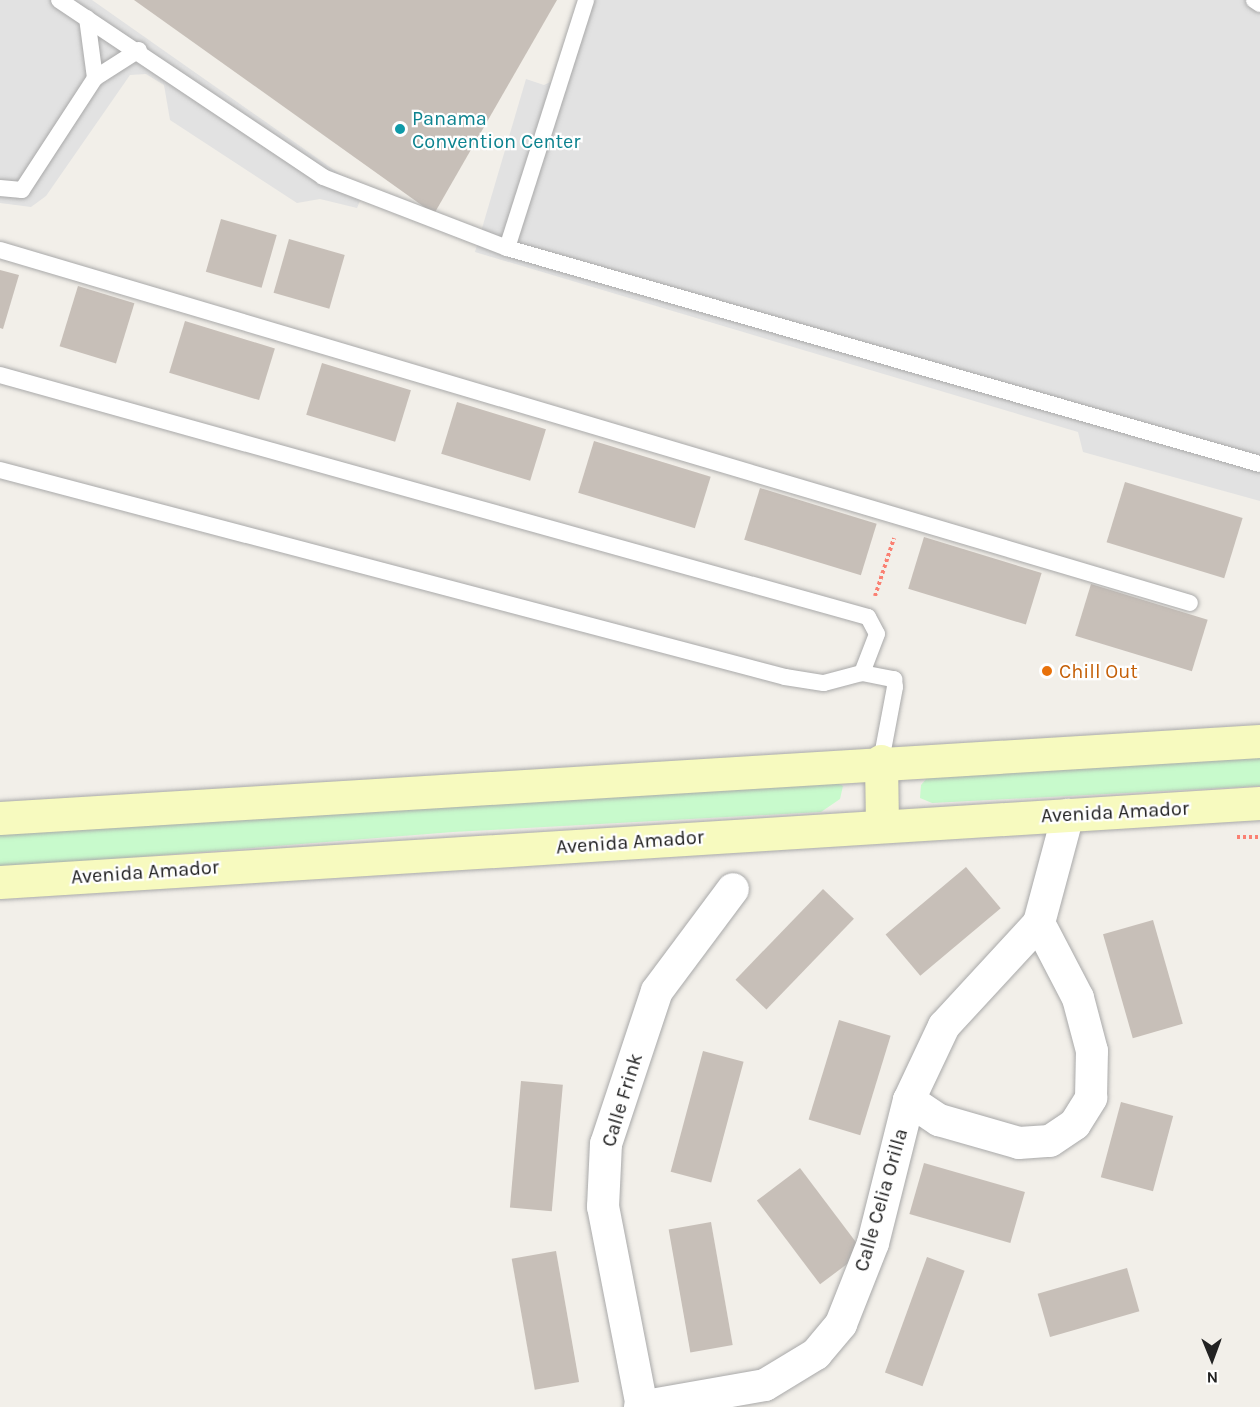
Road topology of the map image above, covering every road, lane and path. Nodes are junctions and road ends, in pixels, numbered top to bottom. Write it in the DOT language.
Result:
graph roads {
  1 [pos="59,0"];
  2 [pos="586,0"];
  3 [pos="1254,0"];
  4 [pos="1260,4"];
  5 [pos="87,18"];
  6 [pos="139,50"];
  7 [pos="95,78"];
  8 [pos="0,188"];
  9 [pos="507,248"];
  10 [pos="0,250"];
  11 [pos="0,375"];
  12 [pos="1260,464"];
  13 [pos="0,470"];
  14 [pos="900,517"];
  15 [pos="1190,603"];
  16 [pos="868,617"];
  17 [pos="862,673"];
  18 [pos="1260,741"];
  19 [pos="881,761"];
  20 [pos="1260,803"];
  21 [pos="1068,815"];
  22 [pos="0,818"];
  23 [pos="882,826"];
  24 [pos="0,882"];
  25 [pos="733,889"];
  26 [pos="1039,923"];
  27 [pos="909,1100"];
  28 [pos="641,1407"];
  1 -- 5 [label="lane"];
  2 -- 9 [label="lane"];
  3 -- 4 [label="lane"];
  5 -- 6 [label="lane"];
  5 -- 7 [label="lane"];
  6 -- 7 [label="lane"];
  6 -- 9 [label="lane"];
  7 -- 8 [label="lane"];
  9 -- 12 [label="lane"];
  10 -- 14 [label="lane"];
  11 -- 16 [label="lane"];
  13 -- 17 [label="lane"];
  14 -- 15 [label="lane"];
  14 -- 16 [label="path"];
  16 -- 17 [label="lane"];
  17 -- 19 [label="lane"];
  18 -- 19 [label="main road"];
  19 -- 22 [label="main road"];
  19 -- 23 [label="main road"];
  20 -- 21 [label="main road, Avenida Amador"];
  21 -- 23 [label="main road, Avenida Amador"];
  21 -- 26 [label="street, Calle Celia Orilla"];
  23 -- 24 [label="main road, Avenida Amador"];
  25 -- 28 [label="street, Calle Frink"];
  26 -- 27 [label="street, Calle Celia Orilla"];
  26 -- 27 [label="street, Calle Celia Orilla"];
  27 -- 28 [label="street, Calle Celia Orilla"];
}
